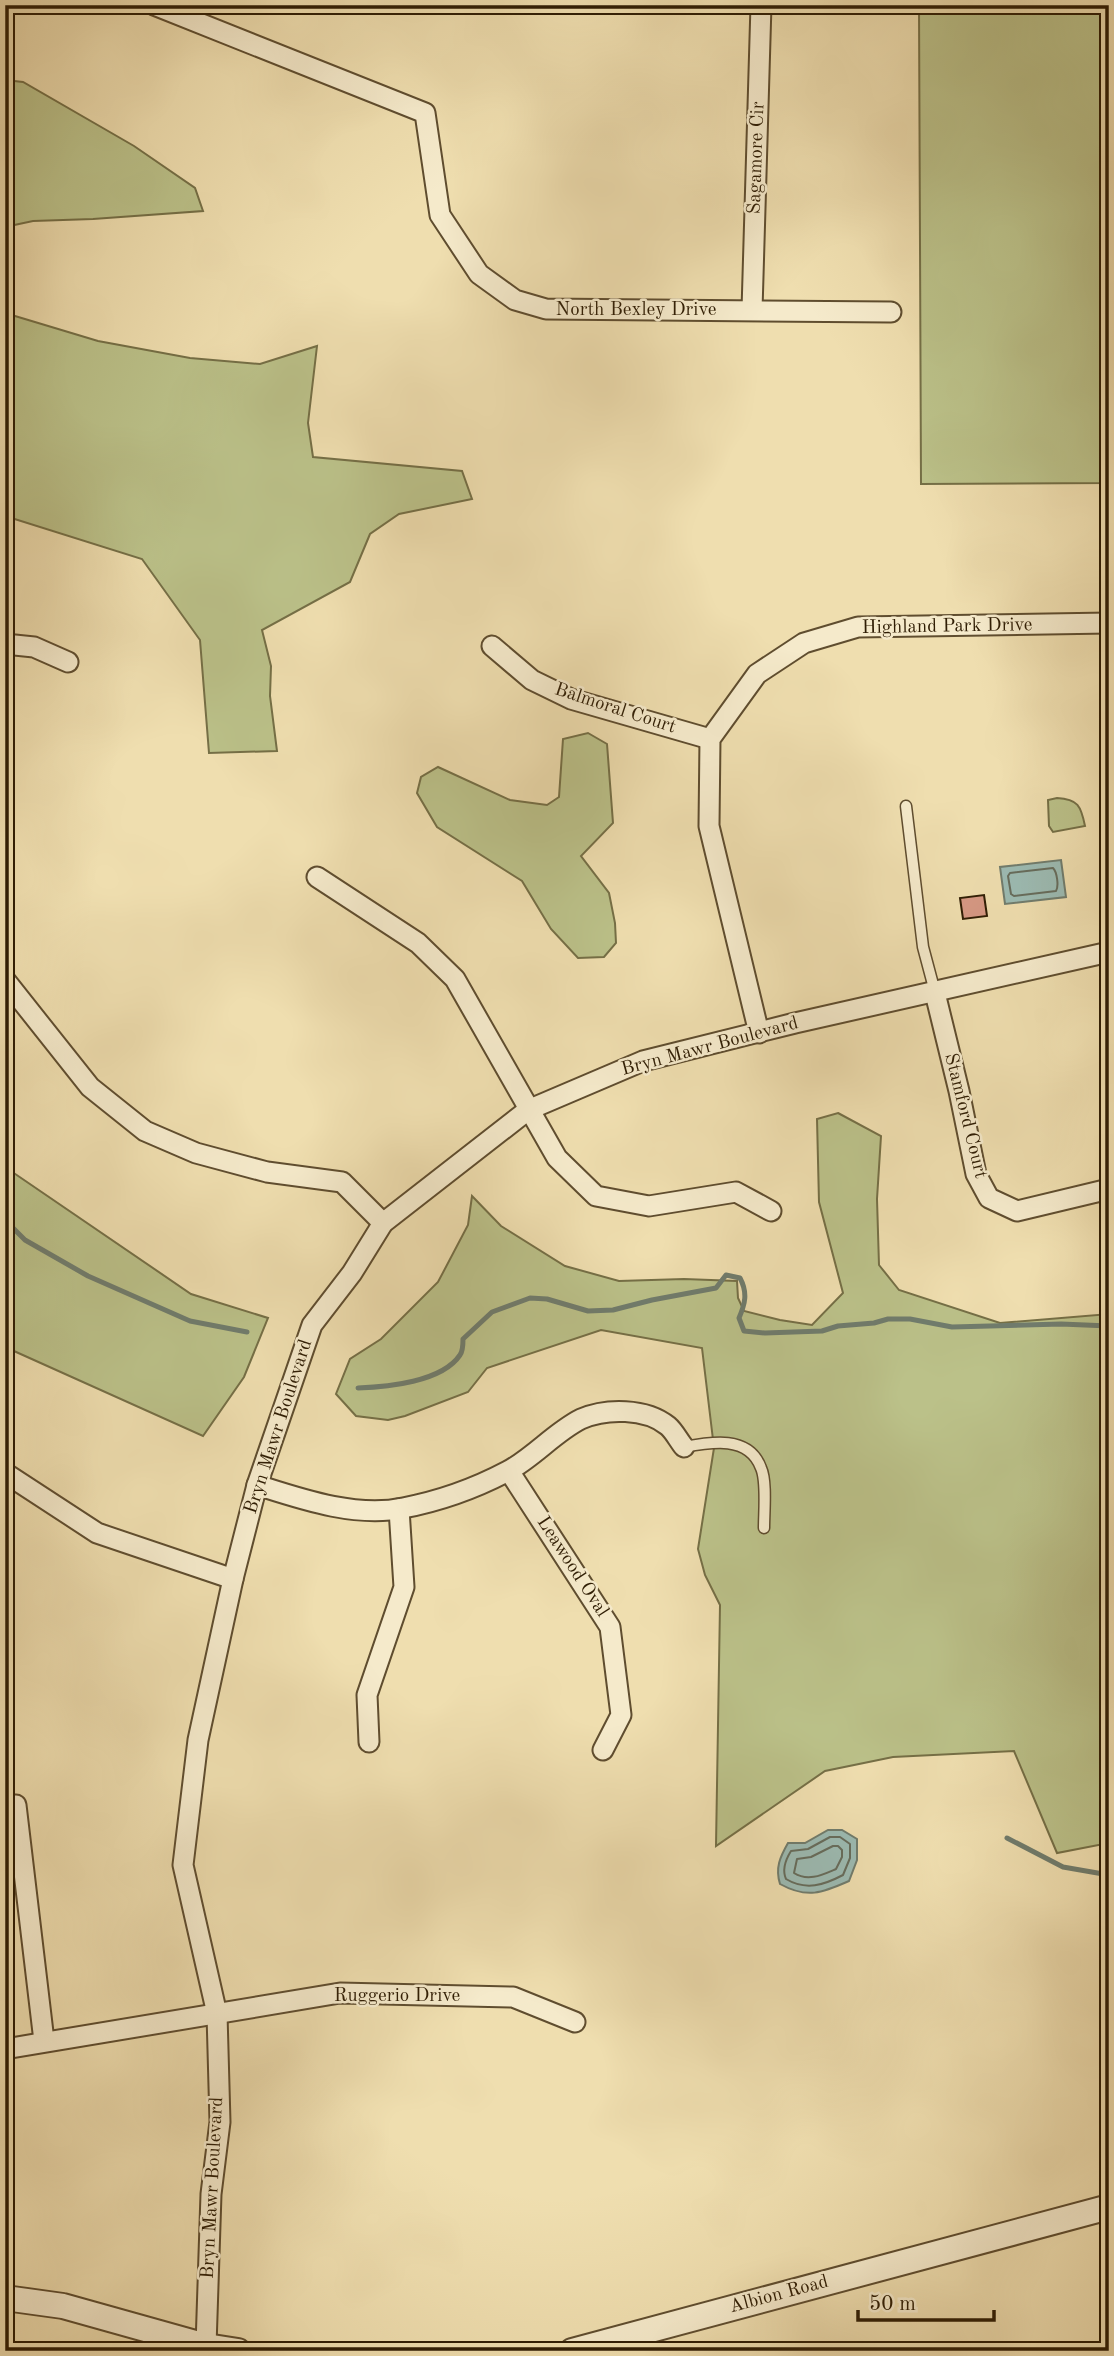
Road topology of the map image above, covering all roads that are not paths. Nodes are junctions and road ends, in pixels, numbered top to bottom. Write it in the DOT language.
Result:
graph roads {
  1 [pos="154,5"];
  2 [pos="761,5"];
  3 [pos="752,310"];
  4 [pos="891,312"];
  5 [pos="1109,623"];
  6 [pos="5,644"];
  7 [pos="492,646"];
  8 [pos="68,662"];
  9 [pos="710,739"];
  10 [pos="906,806"];
  11 [pos="317,877"];
  12 [pos="1109,952"];
  13 [pos="5,980"];
  14 [pos="935,993"];
  15 [pos="760,1033"];
  16 [pos="528,1110"];
  17 [pos="1109,1188"];
  18 [pos="771,1211"];
  19 [pos="383,1223"];
  20 [pos="684,1447"];
  21 [pos="509,1471"];
  22 [pos="5,1473"];
  23 [pos="257,1485"];
  24 [pos="399,1509"];
  25 [pos="764,1528"];
  26 [pos="233,1579"];
  27 [pos="369,1742"];
  28 [pos="603,1750"];
  29 [pos="16,1805"];
  30 [pos="217,2014"];
  31 [pos="575,2022"];
  32 [pos="44,2041"];
  33 [pos="5,2049"];
  34 [pos="1109,2207"];
  35 [pos="5,2298"];
  36 [pos="206,2346"];
  37 [pos="238,2351"];
  38 [pos="572,2351"];
  1 -- 3 [label="street, North Bexley Drive"];
  2 -- 3 [label="street, Sagamore Cir"];
  3 -- 4 [label="street, North Bexley Drive"];
  5 -- 9 [label="street, Highland Park Drive"];
  6 -- 8 [label="street"];
  7 -- 9 [label="street, Balmoral Court"];
  9 -- 15 [label="street"];
  10 -- 14 [label="lane"];
  11 -- 16 [label="street"];
  12 -- 14 [label="street, Bryn Mawr Boulevard"];
  13 -- 19 [label="street"];
  14 -- 15 [label="street, Bryn Mawr Boulevard"];
  14 -- 17 [label="street, Stamford Court"];
  15 -- 16 [label="street, Bryn Mawr Boulevard"];
  16 -- 18 [label="street"];
  16 -- 19 [label="street, Bryn Mawr Boulevard"];
  19 -- 23 [label="street, Bryn Mawr Boulevard"];
  20 -- 21 [label="street"];
  20 -- 25 [label="lane"];
  21 -- 24 [label="street"];
  21 -- 28 [label="street, Leawood Oval"];
  22 -- 26 [label="street"];
  23 -- 24 [label="street"];
  23 -- 26 [label="street, Bryn Mawr Boulevard"];
  24 -- 27 [label="street"];
  26 -- 30 [label="street, Bryn Mawr Boulevard"];
  29 -- 32 [label="street"];
  30 -- 31 [label="street, Ruggerio Drive"];
  30 -- 32 [label="street, Ruggerio Drive"];
  30 -- 36 [label="street, Bryn Mawr Boulevard"];
  32 -- 33 [label="street, Ruggerio Drive"];
  34 -- 38 [label="street, Albion Road"];
  35 -- 36 [label="street"];
  36 -- 37 [label="street"];
}
